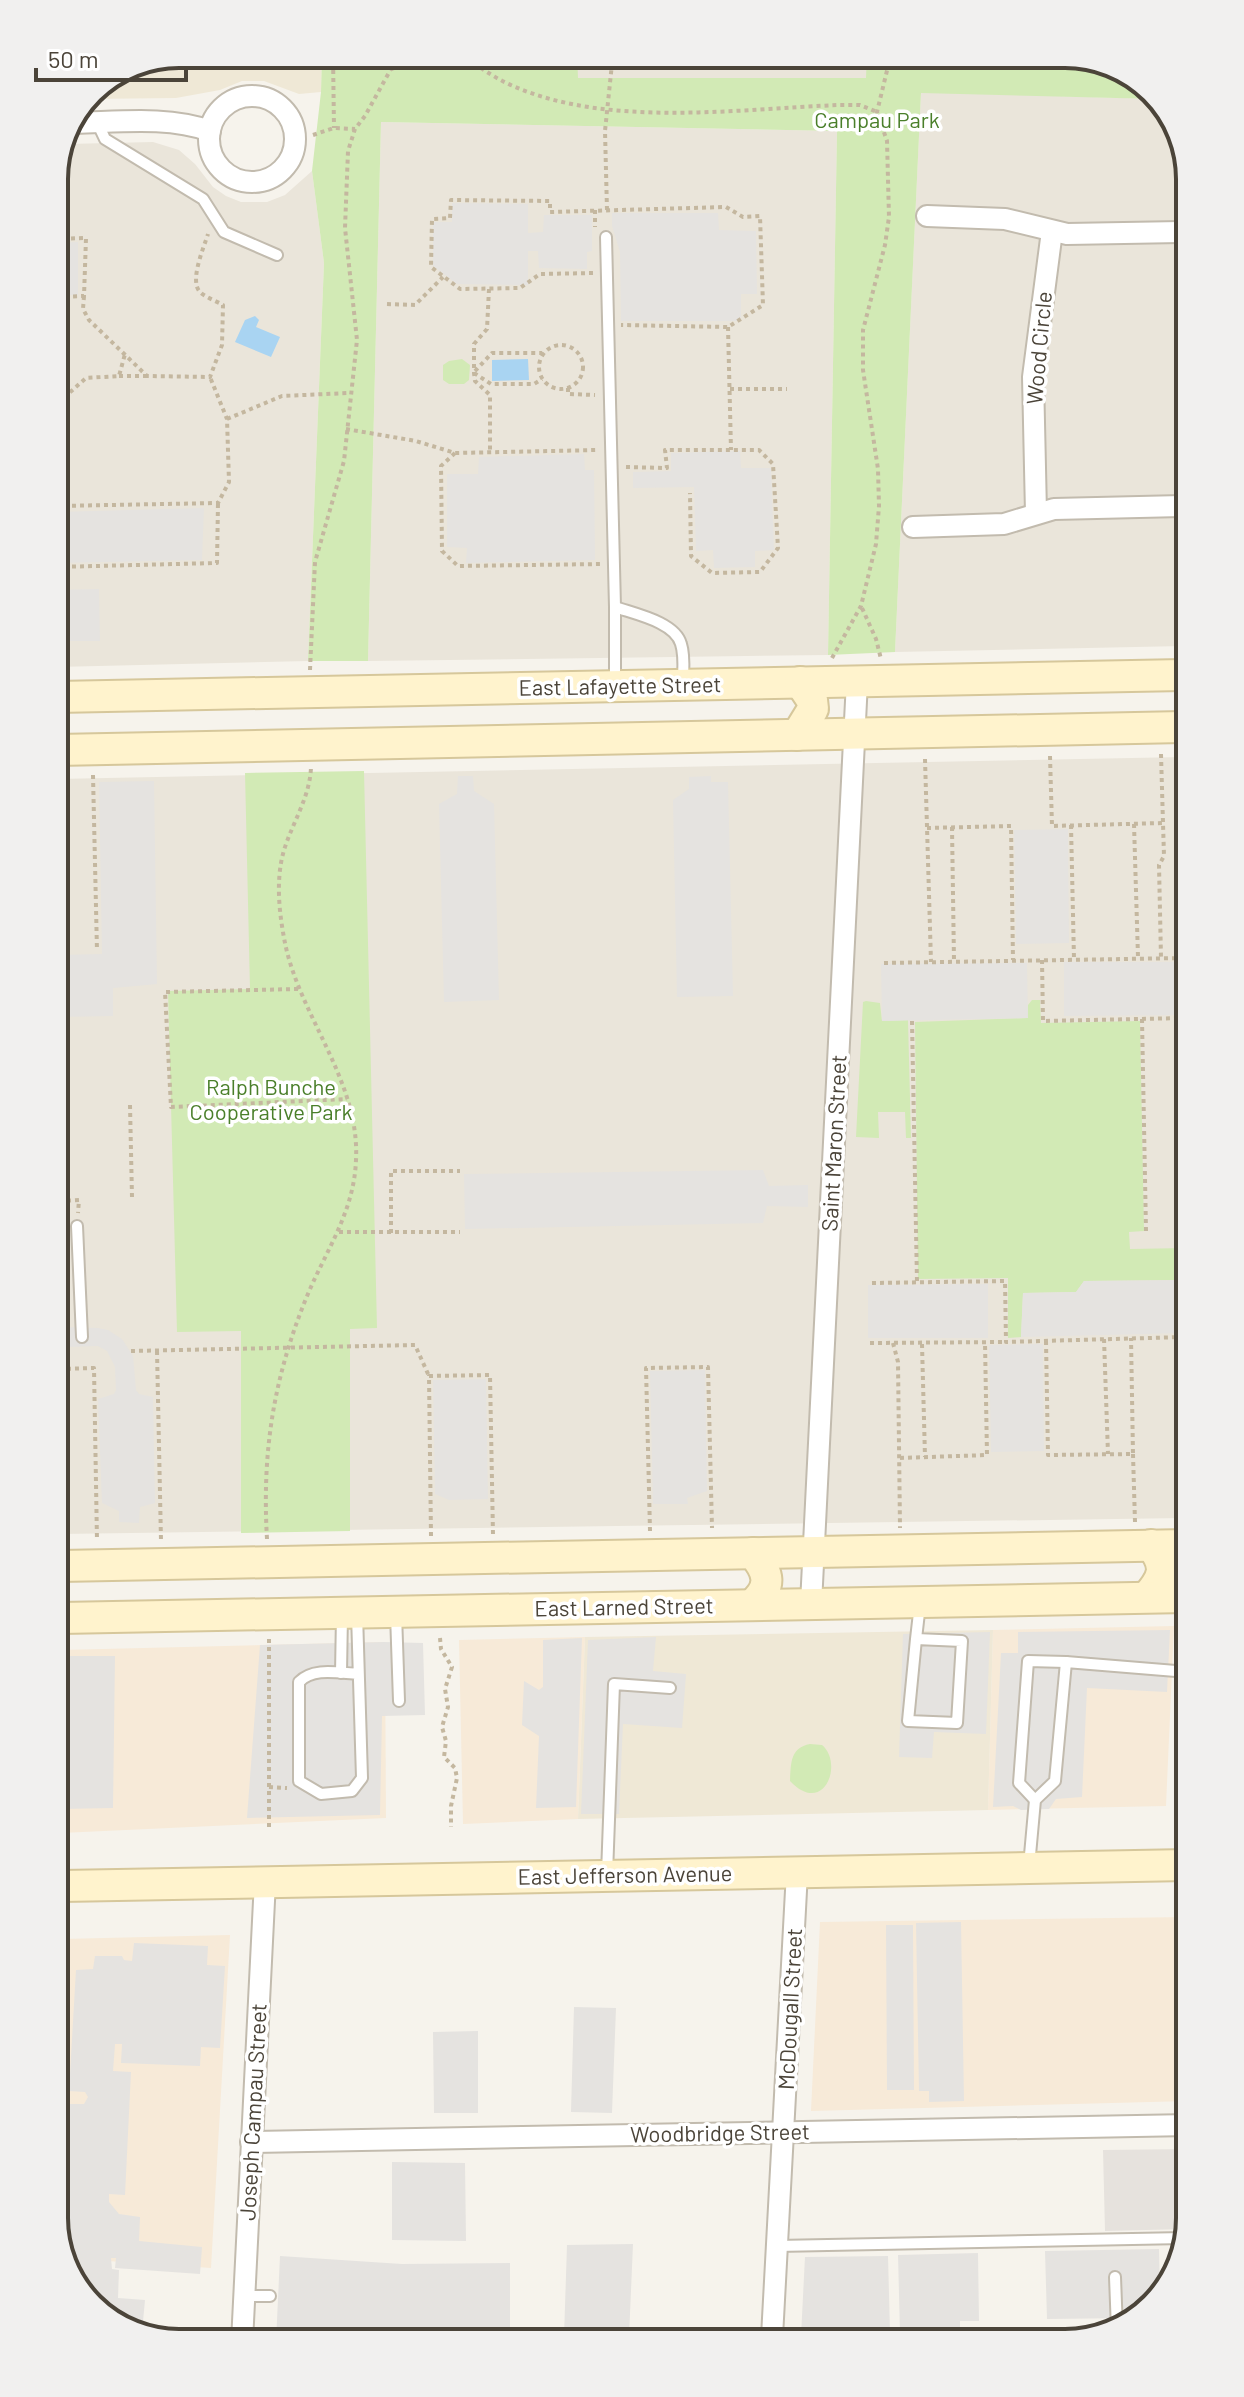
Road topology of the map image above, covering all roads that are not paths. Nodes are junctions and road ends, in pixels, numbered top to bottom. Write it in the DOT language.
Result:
graph roads {
  1 [pos="86,123"];
  2 [pos="210,131"];
  3 [pos="927,216"];
  4 [pos="1052,231"];
  5 [pos="1176,232"];
  6 [pos="606,237"];
  7 [pos="277,255"];
  8 [pos="1176,506"];
  9 [pos="1036,513"];
  10 [pos="913,527"];
  11 [pos="615,607"];
  12 [pos="1176,675"];
  13 [pos="912,680"];
  14 [pos="857,681"];
  15 [pos="800,682"];
  16 [pos="615,685"];
  17 [pos="683,685"];
  18 [pos="68,697"];
  19 [pos="1176,727"];
  20 [pos="910,733"];
  21 [pos="855,734"];
  22 [pos="797,735"];
  23 [pos="68,750"];
  24 [pos="77,1226"];
  25 [pos="82,1337"];
  26 [pos="1143,1534"];
  27 [pos="1176,1542"];
  28 [pos="866,1551"];
  29 [pos="814,1552"];
  30 [pos="753,1553"];
  31 [pos="410,1559"];
  32 [pos="68,1566"];
  33 [pos="1147,1597"];
  34 [pos="1176,1597"];
  35 [pos="861,1602"];
  36 [pos="920,1602"];
  37 [pos="811,1604"];
  38 [pos="752,1605"];
  39 [pos="350,1612"];
  40 [pos="403,1612"];
  41 [pos="68,1618"];
  42 [pos="916,1639"];
  43 [pos="1066,1662"];
  44 [pos="1176,1671"];
  45 [pos="341,1673"];
  46 [pos="358,1674"];
  47 [pos="670,1688"];
  48 [pos="399,1701"];
  49 [pos="1035,1800"];
  50 [pos="1176,1865"];
  51 [pos="1029,1868"];
  52 [pos="797,1872"];
  53 [pos="607,1876"];
  54 [pos="265,1881"];
  55 [pos="68,1886"];
  56 [pos="1176,2125"];
  57 [pos="783,2132"];
  58 [pos="251,2142"];
  59 [pos="1174,2238"];
  60 [pos="777,2246"];
  61 [pos="1115,2277"];
  62 [pos="244,2296"];
  63 [pos="270,2296"];
  64 [pos="1116,2316"];
  65 [pos="243,2329"];
  66 [pos="772,2329"];
  1 -- 2 [label="street"];
  1 -- 7 [label="lane"];
  2 -- 2 [label="street"];
  3 -- 4 [label="street"];
  4 -- 5 [label="street"];
  4 -- 9 [label="street, Wood Circle"];
  6 -- 11 [label="lane"];
  8 -- 9 [label="street"];
  9 -- 10 [label="street"];
  11 -- 16 [label="lane"];
  11 -- 17 [label="lane"];
  12 -- 13 [label="street, East Lafayette Street"];
  13 -- 14 [label="street, East Lafayette Street"];
  13 -- 20 [label="street"];
  14 -- 15 [label="street, East Lafayette Street"];
  14 -- 21 [label="street, Saint Maron Street"];
  15 -- 17 [label="street, East Lafayette Street"];
  15 -- 22 [label="street"];
  16 -- 17 [label="street, East Lafayette Street"];
  16 -- 18 [label="street, East Lafayette Street"];
  19 -- 20 [label="street"];
  20 -- 21 [label="street"];
  21 -- 22 [label="street"];
  21 -- 29 [label="street, Saint Maron Street"];
  22 -- 23 [label="street"];
  24 -- 25 [label="lane"];
  26 -- 27 [label="street"];
  26 -- 28 [label="street"];
  26 -- 33 [label="street"];
  28 -- 29 [label="street"];
  28 -- 35 [label="street"];
  29 -- 30 [label="street"];
  29 -- 37 [label="street, Saint Maron Street"];
  30 -- 31 [label="street"];
  30 -- 38 [label="street"];
  31 -- 32 [label="street"];
  31 -- 40 [label="street"];
  33 -- 34 [label="street, East Larned Street"];
  33 -- 36 [label="street, East Larned Street"];
  35 -- 36 [label="street, East Larned Street"];
  35 -- 37 [label="street, East Larned Street"];
  36 -- 42 [label="lane"];
  37 -- 38 [label="street, East Larned Street"];
  38 -- 40 [label="street, East Larned Street"];
  39 -- 40 [label="street, East Larned Street"];
  39 -- 41 [label="street, East Larned Street"];
  39 -- 45 [label="lane"];
  39 -- 46 [label="lane"];
  40 -- 48 [label="lane"];
  42 -- 42 [label="lane"];
  43 -- 44 [label="lane"];
  43 -- 49 [label="lane"];
  43 -- 49 [label="lane"];
  45 -- 46 [label="lane"];
  45 -- 46 [label="lane"];
  47 -- 53 [label="lane"];
  49 -- 51 [label="lane"];
  50 -- 51 [label="street, East Jefferson Avenue"];
  51 -- 52 [label="street, East Jefferson Avenue"];
  52 -- 53 [label="street, East Jefferson Avenue"];
  52 -- 57 [label="street, McDougall Street"];
  53 -- 54 [label="street, East Jefferson Avenue"];
  54 -- 55 [label="street, East Jefferson Avenue"];
  54 -- 58 [label="street, Joseph Campau Street"];
  56 -- 57 [label="street, Woodbridge Street"];
  57 -- 58 [label="street, Woodbridge Street"];
  57 -- 60 [label="street, McDougall Street"];
  58 -- 62 [label="street, Joseph Campau Street"];
  59 -- 60 [label="lane"];
  60 -- 66 [label="street, McDougall Street"];
  61 -- 64 [label="lane"];
  62 -- 63 [label="lane"];
  62 -- 65 [label="street, Joseph Campau Street"];
}
